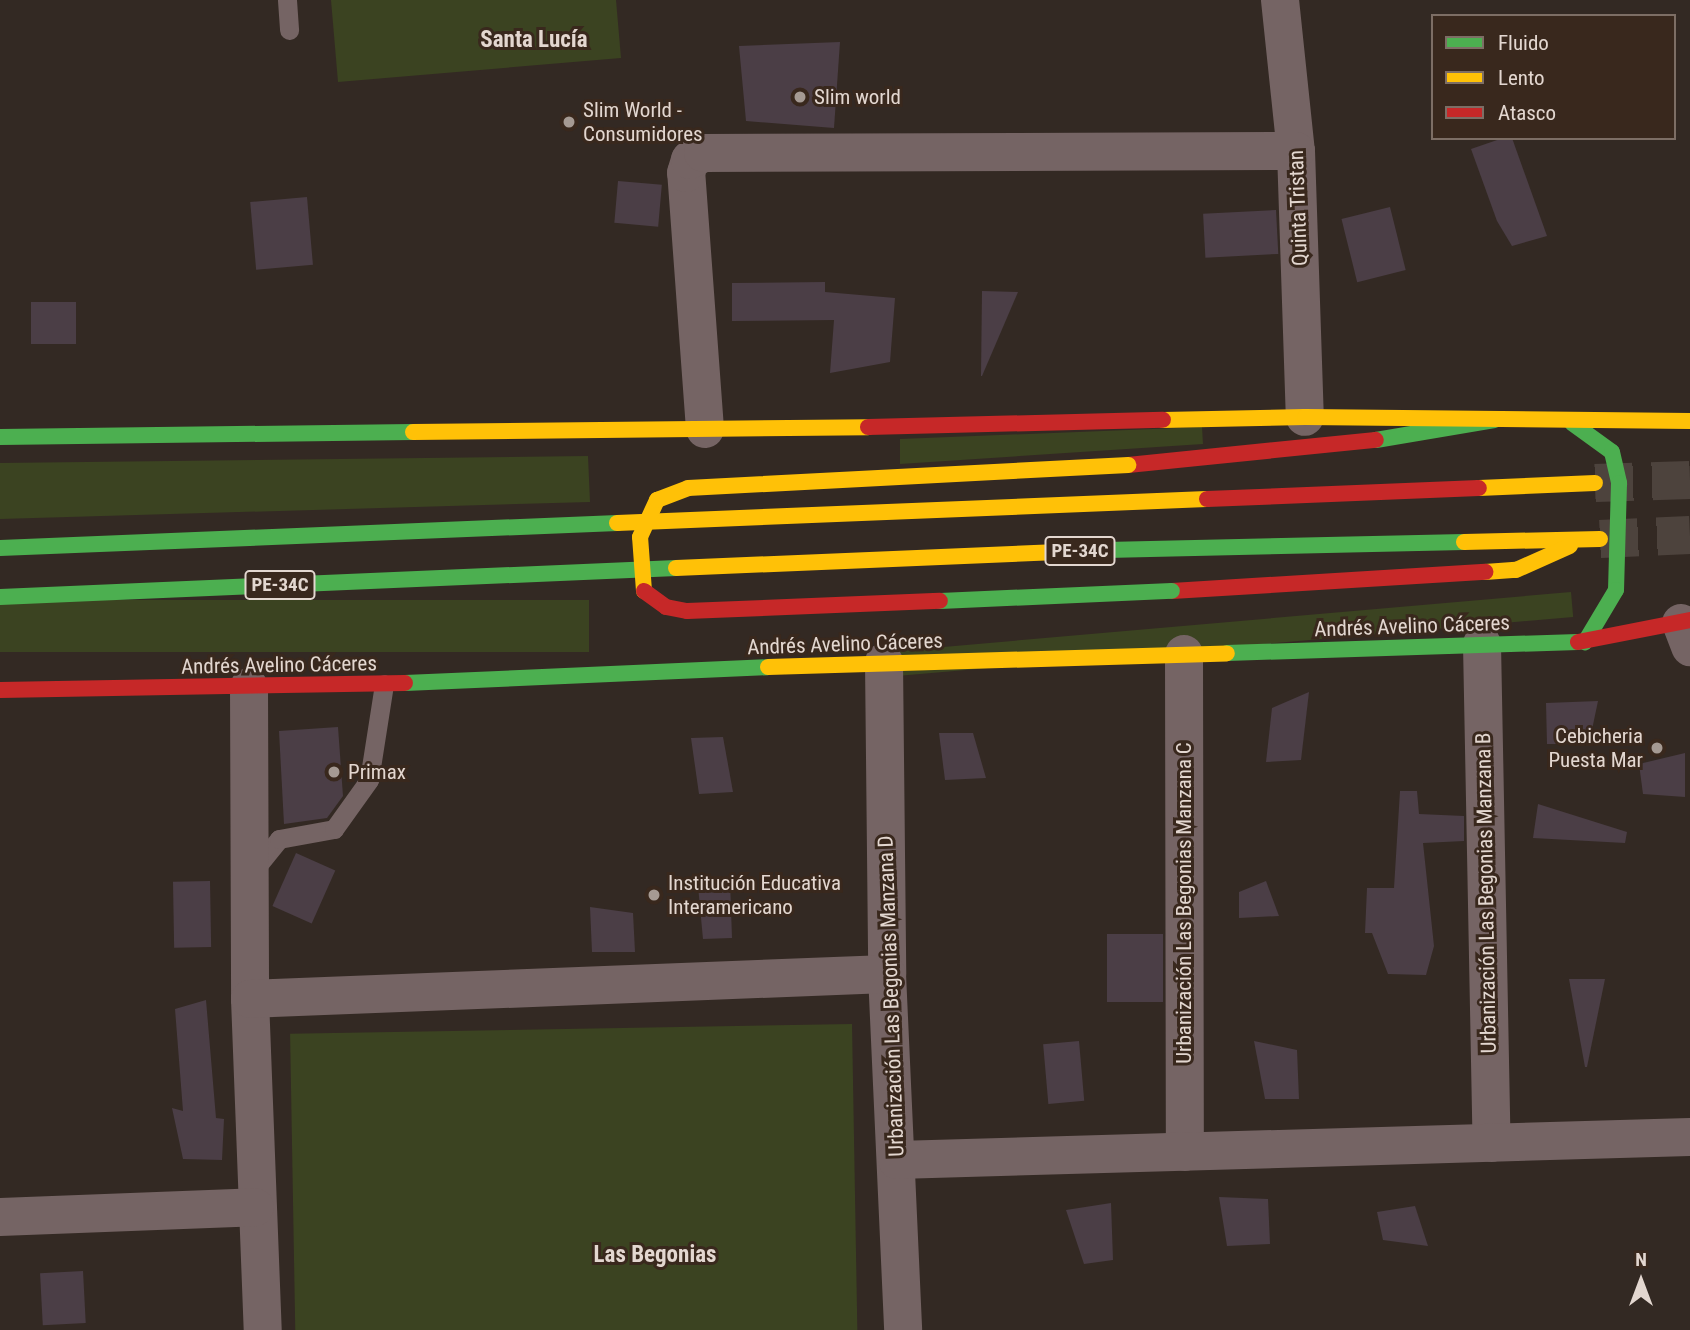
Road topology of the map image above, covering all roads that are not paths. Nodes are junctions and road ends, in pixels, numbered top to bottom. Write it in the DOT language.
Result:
graph roads {
  1 [pos="286,0"];
  2 [pos="1280,0"];
  3 [pos="289,30"];
  4 [pos="1296,151"];
  5 [pos="1305,417"];
  6 [pos="1494,420"];
  7 [pos="1690,421"];
  8 [pos="1572,423"];
  9 [pos="705,429"];
  10 [pos="0,438"];
  11 [pos="1595,483"];
  12 [pos="0,548"];
  13 [pos="0,597"];
  14 [pos="1687,630"];
  15 [pos="1585,642"];
  16 [pos="1482,644"];
  17 [pos="1184,654"];
  18 [pos="884,662"];
  19 [pos="384,684"];
  20 [pos="249,687"];
  21 [pos="0,690"];
  22 [pos="251,873"];
  23 [pos="887,974"];
  24 [pos="250,999"];
  25 [pos="1690,1137"];
  26 [pos="1492,1143"];
  27 [pos="1185,1152"];
  28 [pos="897,1160"];
  29 [pos="255,1207"];
  30 [pos="0,1217"];
  31 [pos="263,1330"];
  32 [pos="902,1330"];
  1 -- 3 [label="lane"];
  2 -- 4 [label="street, Quinta Tristan"];
  4 -- 5 [label="street, Quinta Tristan"];
  4 -- 9 [label="street"];
  5 -- 6 [label="main road"];
  5 -- 9 [label="main road"];
  6 -- 8 [label="main road"];
  6 -- 13 [label="main road, PE-34C, bridge"];
  7 -- 8 [label="main road"];
  8 -- 15 [label="main road"];
  9 -- 10 [label="main road"];
  11 -- 12 [label="main road, PE-34C"];
  14 -- 15 [label="main road, Andrés Avelino Cáceres"];
  15 -- 16 [label="main road, Andrés Avelino Cáceres"];
  16 -- 17 [label="main road, Andrés Avelino Cáceres"];
  16 -- 26 [label="street, Urbanización Las Begonias Manzana B"];
  17 -- 18 [label="main road, Andrés Avelino Cáceres"];
  17 -- 27 [label="street, Urbanización Las Begonias Manzana C"];
  18 -- 19 [label="main road, Andrés Avelino Cáceres"];
  18 -- 23 [label="street, Urbanización Las Begonias Manzana D"];
  19 -- 20 [label="main road, Andrés Avelino Cáceres"];
  19 -- 22 [label="lane"];
  20 -- 21 [label="main road, Andrés Avelino Cáceres"];
  20 -- 22 [label="street"];
  22 -- 24 [label="street"];
  23 -- 24 [label="street"];
  23 -- 28 [label="street, Urbanización Las Begonias Manzana D"];
  24 -- 29 [label="street"];
  25 -- 26 [label="street"];
  26 -- 27 [label="street"];
  27 -- 28 [label="street"];
  28 -- 32 [label="street, Urbanización Las Begonias Manzana D"];
  29 -- 30 [label="street"];
  29 -- 31 [label="street"];
}
